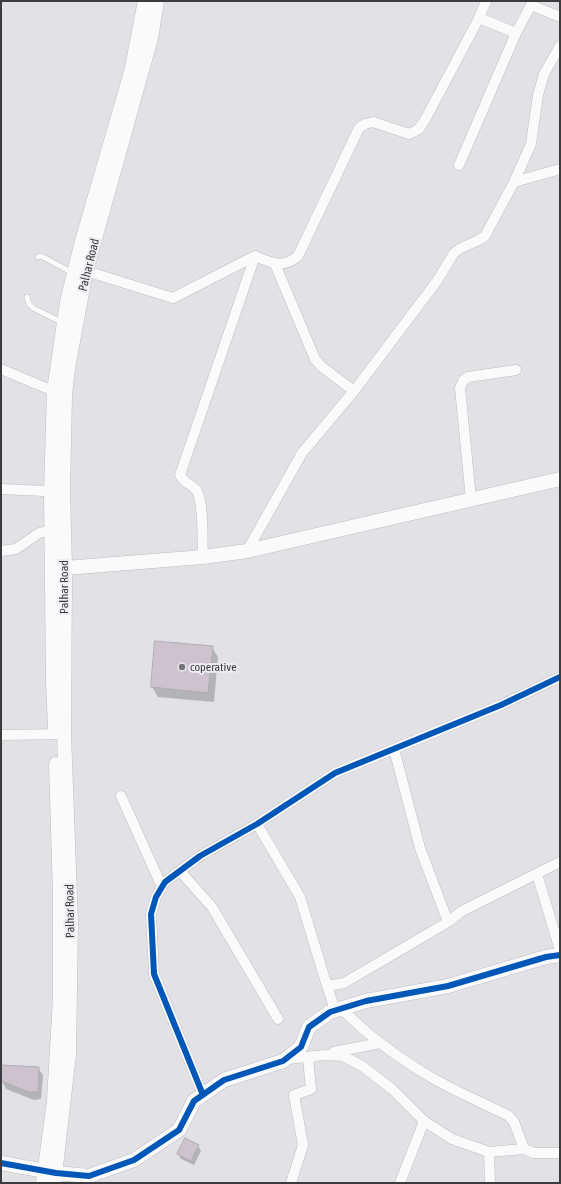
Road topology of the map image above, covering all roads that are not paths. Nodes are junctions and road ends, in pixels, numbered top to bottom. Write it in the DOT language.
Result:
graph roads {
  1 [pos="145,1"];
  2 [pos="157,1"];
  3 [pos="486,1"];
  4 [pos="560,17"];
  5 [pos="479,18"];
  6 [pos="516,33"];
  7 [pos="560,46"];
  8 [pos="459,165"];
  9 [pos="560,169"];
  10 [pos="514,182"];
  11 [pos="255,256"];
  12 [pos="38,258"];
  13 [pos="275,264"];
  14 [pos="80,272"];
  15 [pos="27,297"];
  16 [pos="64,323"];
  17 [pos="1,370"];
  18 [pos="516,370"];
  19 [pos="354,391"];
  20 [pos="59,393"];
  21 [pos="560,479"];
  22 [pos="1,489"];
  23 [pos="57,490"];
  24 [pos="472,499"];
  25 [pos="52,530"];
  26 [pos="1,551"];
  27 [pos="247,551"];
  28 [pos="203,557"];
  29 [pos="65,568"];
  30 [pos="560,677"];
  31 [pos="59,734"];
  32 [pos="1,735"];
  33 [pos="394,749"];
  34 [pos="121,796"];
  35 [pos="256,824"];
  36 [pos="560,862"];
  37 [pos="180,870"];
  38 [pos="537,874"];
  39 [pos="162,887"];
  40 [pos="448,922"];
  41 [pos="560,950"];
  42 [pos="560,955"];
  43 [pos="327,986"];
  44 [pos="338,1009"];
  45 [pos="278,1019"];
  46 [pos="380,1044"];
  47 [pos="287,1058"];
  48 [pos="308,1058"];
  49 [pos="203,1095"];
  50 [pos="424,1121"];
  51 [pos="524,1149"];
  52 [pos="489,1152"];
  53 [pos="560,1153"];
  54 [pos="1,1163"];
  55 [pos="49,1177"];
  56 [pos="291,1183"];
  57 [pos="400,1183"];
  58 [pos="490,1183"];
  1 -- 14 [label="main road, Palhar Road"];
  2 -- 14 [label="main road, Palhar Road"];
  3 -- 5 [label="street"];
  4 -- 6 [label="street"];
  5 -- 6 [label="street"];
  5 -- 13 [label="street"];
  6 -- 8 [label="street"];
  7 -- 10 [label="street"];
  9 -- 10 [label="street"];
  10 -- 19 [label="street"];
  11 -- 13 [label="street"];
  11 -- 14 [label="street"];
  11 -- 28 [label="street"];
  12 -- 14 [label="lane"];
  13 -- 19 [label="street"];
  14 -- 16 [label="main road, Palhar Road"];
  14 -- 20 [label="main road, Palhar Road"];
  15 -- 16 [label="lane"];
  16 -- 20 [label="main road, Palhar Road"];
  17 -- 20 [label="street"];
  18 -- 24 [label="street"];
  19 -- 27 [label="street"];
  20 -- 23 [label="main road, Palhar Road"];
  21 -- 24 [label="main road"];
  22 -- 23 [label="street"];
  23 -- 25 [label="main road, Palhar Road"];
  23 -- 29 [label="main road, Palhar Road"];
  24 -- 27 [label="main road"];
  25 -- 26 [label="street"];
  25 -- 31 [label="main road, Palhar Road"];
  27 -- 28 [label="main road"];
  28 -- 29 [label="main road"];
  29 -- 31 [label="main road, Palhar Road"];
  30 -- 33 [label="street"];
  31 -- 32 [label="street"];
  31 -- 55 [label="main road, Palhar Road"];
  33 -- 35 [label="street"];
  33 -- 40 [label="street"];
  34 -- 39 [label="street"];
  35 -- 37 [label="street"];
  35 -- 43 [label="street"];
  36 -- 38 [label="street"];
  37 -- 39 [label="street"];
  37 -- 45 [label="street"];
  38 -- 40 [label="street"];
  38 -- 41 [label="street"];
  39 -- 49 [label="street"];
  40 -- 43 [label="street"];
  42 -- 44 [label="main road"];
  43 -- 44 [label="street"];
  44 -- 46 [label="street"];
  44 -- 47 [label="main road"];
  46 -- 48 [label="street"];
  46 -- 51 [label="street"];
  47 -- 48 [label="street"];
  47 -- 49 [label="main road"];
  48 -- 50 [label="street"];
  48 -- 56 [label="street"];
  49 -- 55 [label="main road"];
  50 -- 52 [label="street"];
  50 -- 57 [label="street"];
  51 -- 52 [label="street"];
  51 -- 53 [label="street"];
  52 -- 58 [label="street"];
  54 -- 55 [label="main road"];
}
